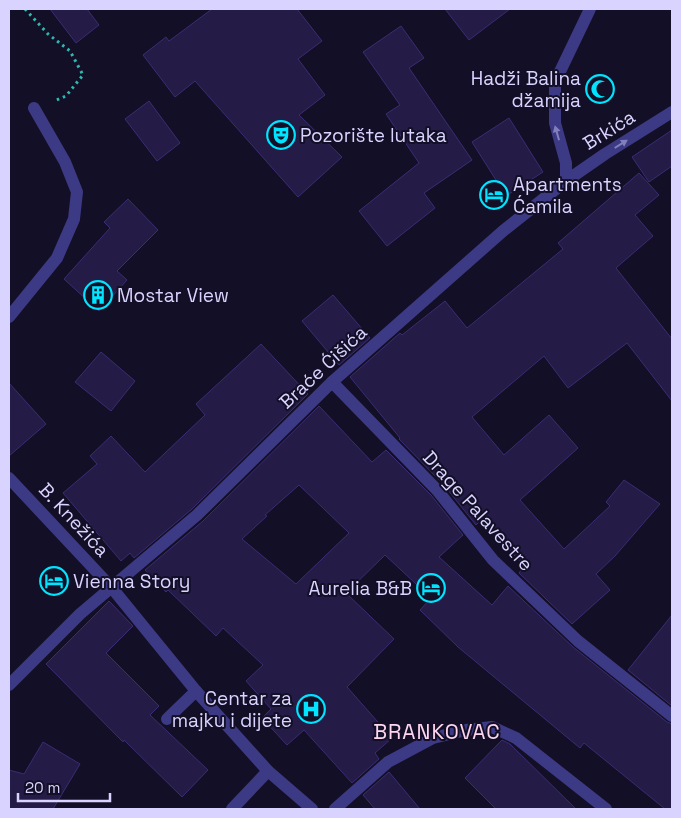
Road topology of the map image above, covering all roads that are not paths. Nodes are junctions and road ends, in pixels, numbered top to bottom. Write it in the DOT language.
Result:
graph roads {
  1 [pos="590,9"];
  2 [pos="34,108"];
  3 [pos="672,112"];
  4 [pos="566,181"];
  5 [pos="9,317"];
  6 [pos="332,382"];
  7 [pos="9,478"];
  8 [pos="112,588"];
  9 [pos="9,685"];
  10 [pos="196,691"];
  11 [pos="672,716"];
  12 [pos="167,719"];
  13 [pos="268,771"];
  14 [pos="232,809"];
  15 [pos="312,809"];
  16 [pos="335,809"];
  17 [pos="606,809"];
  4 -- 1 [label="street, one-way"];
  2 -- 5 [label="street"];
  4 -- 3 [label="street, Brkića, one-way"];
  4 -- 6 [label="street, Braće Ćišića"];
  6 -- 8 [label="street, Braće Ćišića"];
  6 -- 11 [label="street, Drage Palavestre"];
  7 -- 8 [label="street, B. Knežića"];
  8 -- 9 [label="street, Braće Ćišića"];
  8 -- 10 [label="street, B. Knežića"];
  10 -- 12 [label="street"];
  10 -- 13 [label="street, B. Knežića"];
  13 -- 14 [label="street"];
  13 -- 15 [label="street, B. Knežića"];
  16 -- 17 [label="street"];
}
